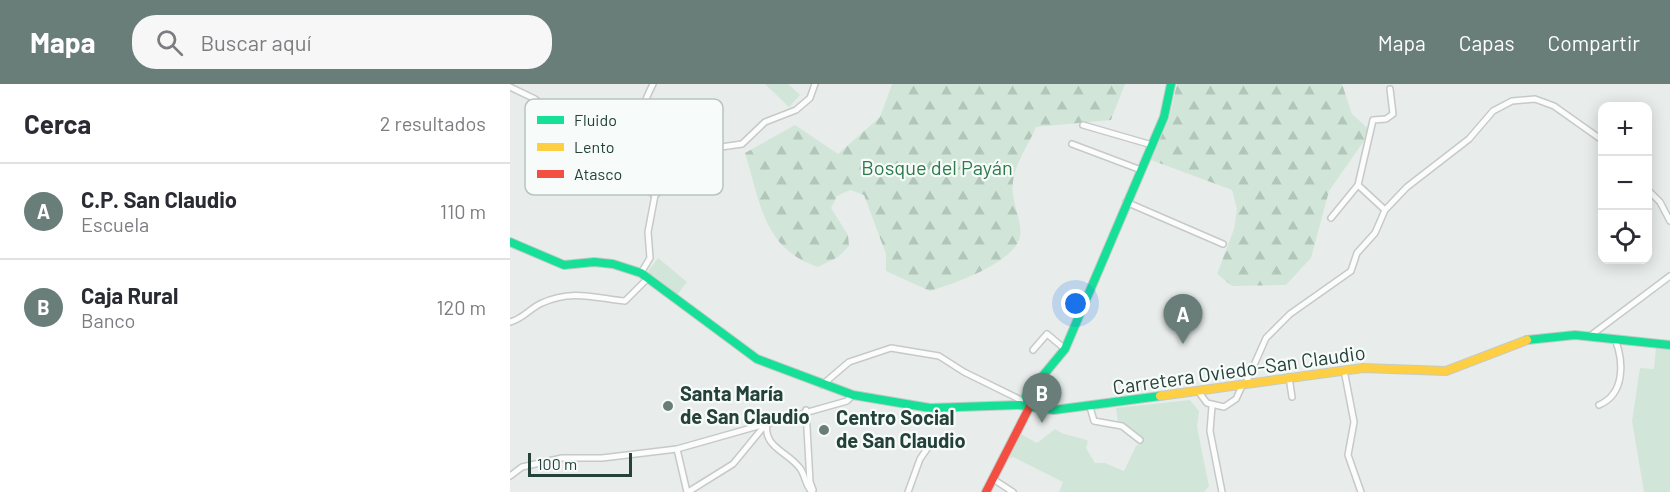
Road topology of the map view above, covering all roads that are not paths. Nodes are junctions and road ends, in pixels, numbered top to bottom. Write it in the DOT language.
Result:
graph roads {
  1 [pos="653,84"];
  2 [pos="815,84"];
  3 [pos="1171,84"];
  4 [pos="510,87"];
  5 [pos="1390,89"];
  6 [pos="535,99"];
  7 [pos="647,99"];
  8 [pos="1083,125"];
  9 [pos="1598,137"];
  10 [pos="1072,144"];
  11 [pos="1152,145"];
  12 [pos="723,147"];
  13 [pos="1141,170"];
  14 [pos="1358,185"];
  15 [pos="655,195"];
  16 [pos="1652,195"];
  17 [pos="1125,202"];
  18 [pos="1385,210"];
  19 [pos="1331,218"];
  20 [pos="1670,221"];
  21 [pos="510,242"];
  22 [pos="1223,244"];
  23 [pos="645,275"];
  24 [pos="1670,276"];
  25 [pos="510,322"];
  26 [pos="1590,336"];
  27 [pos="1615,339"];
  28 [pos="1670,345"];
  29 [pos="1065,349"];
  30 [pos="1033,350"];
  31 [pos="1344,370"];
  32 [pos="1288,377"];
  33 [pos="1244,383"];
  34 [pos="822,384"];
  35 [pos="1198,391"];
  36 [pos="853,395"];
  37 [pos="1292,397"];
  38 [pos="1599,405"];
  39 [pos="1212,406"];
  40 [pos="1028,407"];
  41 [pos="1090,407"];
  42 [pos="806,410"];
  43 [pos="767,422"];
  44 [pos="1140,440"];
  45 [pos="931,443"];
  46 [pos="677,449"];
  47 [pos="510,476"];
  48 [pos="993,479"];
  49 [pos="688,492"];
  50 [pos="813,492"];
  51 [pos="908,492"];
  52 [pos="986,492"];
  53 [pos="1013,492"];
  54 [pos="1222,492"];
  55 [pos="1361,492"];
  1 -- 7 [label="street"];
  2 -- 12 [label="street"];
  3 -- 11 [label="street"];
  4 -- 6 [label="street"];
  5 -- 14 [label="street"];
  8 -- 11 [label="street"];
  9 -- 18 [label="street"];
  10 -- 13 [label="street"];
  11 -- 13 [label="street"];
  13 -- 17 [label="street"];
  14 -- 18 [label="street"];
  14 -- 19 [label="street"];
  15 -- 23 [label="street"];
  16 -- 20 [label="street"];
  17 -- 22 [label="street"];
  17 -- 29 [label="street"];
  18 -- 33 [label="street"];
  21 -- 23 [label="street, Carretera Oviedo-San Claudio"];
  23 -- 25 [label="street"];
  23 -- 34 [label="street, Carretera Oviedo-San Claudio"];
  24 -- 26 [label="street"];
  26 -- 27 [label="street, Carretera Oviedo-San Claudio"];
  26 -- 31 [label="street, Carretera Oviedo-San Claudio"];
  27 -- 28 [label="street, Carretera Oviedo-San Claudio"];
  27 -- 38 [label="street"];
  29 -- 30 [label="street"];
  29 -- 40 [label="street"];
  31 -- 32 [label="street, Carretera Oviedo-San Claudio"];
  31 -- 55 [label="street"];
  32 -- 33 [label="street, Carretera Oviedo-San Claudio"];
  32 -- 37 [label="street"];
  33 -- 35 [label="street, Carretera Oviedo-San Claudio"];
  33 -- 39 [label="street"];
  34 -- 36 [label="street, Carretera Oviedo-San Claudio"];
  34 -- 40 [label="street"];
  35 -- 39 [label="street"];
  35 -- 41 [label="street, Carretera Oviedo-San Claudio"];
  36 -- 40 [label="street, Carretera Oviedo-San Claudio"];
  36 -- 42 [label="street"];
  39 -- 54 [label="street"];
  40 -- 41 [label="street, Carretera Oviedo-San Claudio"];
  40 -- 48 [label="street"];
  41 -- 44 [label="street"];
  42 -- 43 [label="street"];
  42 -- 50 [label="street"];
  43 -- 46 [label="street"];
  43 -- 49 [label="street"];
  43 -- 50 [label="street"];
  45 -- 51 [label="street"];
  46 -- 47 [label="street"];
  46 -- 49 [label="street"];
  48 -- 52 [label="street"];
  48 -- 53 [label="street"];
}
